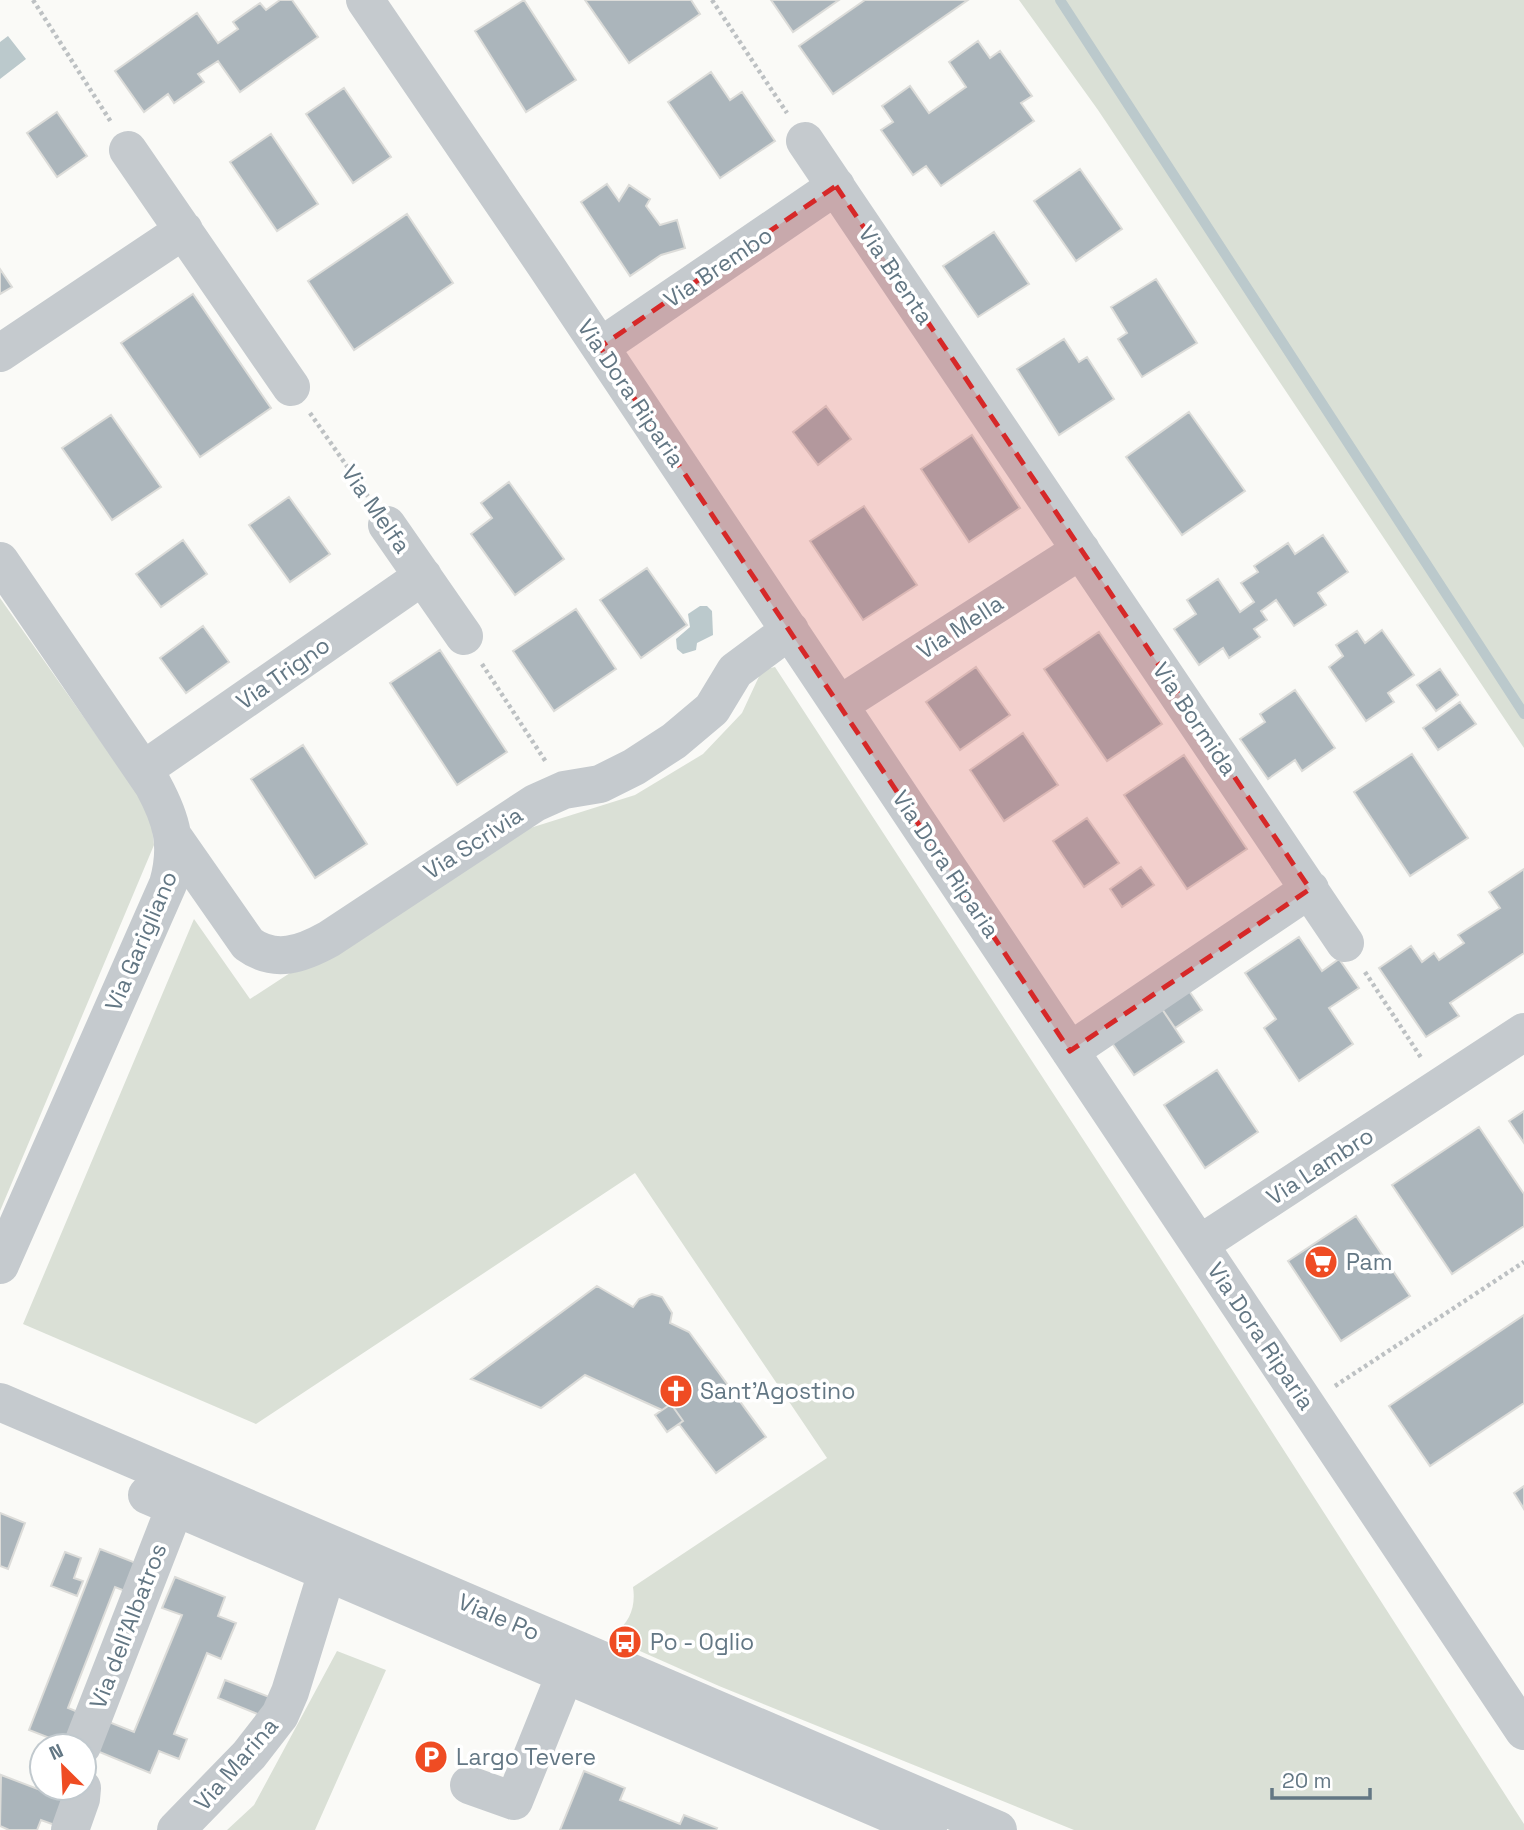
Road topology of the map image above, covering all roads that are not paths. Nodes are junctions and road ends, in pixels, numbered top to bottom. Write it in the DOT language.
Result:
graph roads {
  1 [pos="365,0"];
  2 [pos="805,141"];
  3 [pos="128,150"];
  4 [pos="836,187"];
  5 [pos="184,230"];
  6 [pos="600,347"];
  7 [pos="0,353"];
  8 [pos="291,387"];
  9 [pos="387,525"];
  10 [pos="1082,550"];
  11 [pos="0,562"];
  12 [pos="423,576"];
  13 [pos="789,631"];
  14 [pos="464,636"];
  15 [pos="839,705"];
  16 [pos="143,770"];
  17 [pos="174,838"];
  18 [pos="1310,888"];
  19 [pos="1345,943"];
  20 [pos="1524,1032"];
  21 [pos="1070,1051"];
  22 [pos="1200,1244"];
  23 [pos="0,1265"];
  24 [pos="0,1402"];
  25 [pos="0,1432"];
  26 [pos="175,1507"];
  27 [pos="327,1572"];
  28 [pos="570,1662"];
  29 [pos="1524,1731"];
  30 [pos="87,1732"];
  31 [pos="469,1785"];
  32 [pos="80,1802"];
  33 [pos="975,1825"];
  34 [pos="70,1830"];
  35 [pos="176,1830"];
  36 [pos="928,1830"];
  1 -- 6 [label="street, Via Dora Riparia"];
  2 -- 4 [label="street, Via Brenta"];
  3 -- 5 [label="street"];
  4 -- 6 [label="street, Via Brembo"];
  4 -- 10 [label="street, Via Brenta"];
  5 -- 7 [label="street"];
  5 -- 8 [label="street"];
  6 -- 13 [label="street, Via Dora Riparia"];
  9 -- 12 [label="street, Via Melfa"];
  10 -- 15 [label="street, Via Mella"];
  10 -- 18 [label="street, Via Bormida"];
  11 -- 16 [label="street, Via Garigliano"];
  12 -- 14 [label="street, Via Melfa"];
  12 -- 16 [label="street, Via Trigno"];
  13 -- 15 [label="street, Via Dora Riparia"];
  13 -- 17 [label="street, Via Scrivia"];
  15 -- 21 [label="street, Via Dora Riparia"];
  16 -- 17 [label="street, Via Garigliano"];
  17 -- 23 [label="street, Via Garigliano"];
  18 -- 19 [label="street, Via Bormida"];
  18 -- 21 [label="street"];
  20 -- 22 [label="street, Via Lambro"];
  21 -- 22 [label="street, Via Dora Riparia"];
  22 -- 29 [label="street, Via Dora Riparia"];
  24 -- 28 [label="street, Viale Po"];
  25 -- 26 [label="street, Viale Po"];
  26 -- 27 [label="street, Viale Po"];
  26 -- 30 [label="street, Via dell'Albatros"];
  27 -- 28 [label="street, Viale Po"];
  27 -- 35 [label="street, Via Marina"];
  28 -- 31 [label="street"];
  28 -- 33 [label="street, Viale Po"];
  28 -- 36 [label="street, Viale Po"];
  32 -- 34 [label="street"];
}
